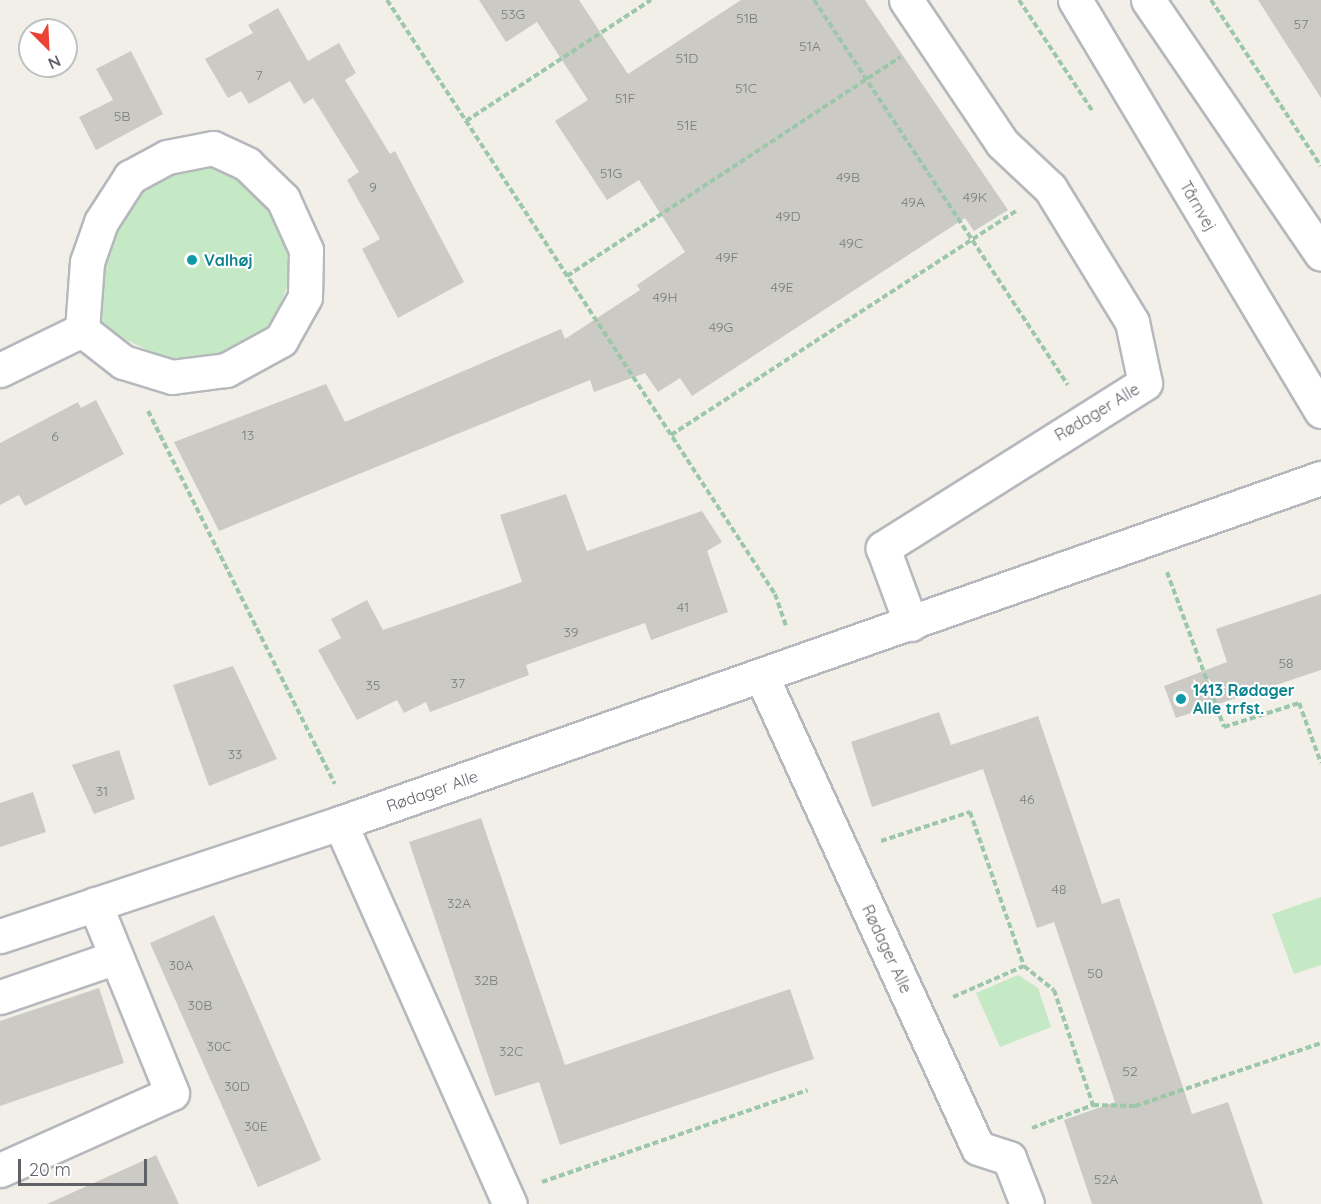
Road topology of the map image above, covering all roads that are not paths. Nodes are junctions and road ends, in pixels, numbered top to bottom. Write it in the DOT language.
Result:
graph roads {
  1 [pos="906,0"];
  2 [pos="1075,0"];
  3 [pos="1148,0"];
  4 [pos="1321,254"];
  5 [pos="82,330"];
  6 [pos="0,370"];
  7 [pos="1321,411"];
  8 [pos="1321,478"];
  9 [pos="911,624"];
  10 [pos="761,675"];
  11 [pos="340,823"];
  12 [pos="95,904"];
  13 [pos="0,936"];
  14 [pos="116,957"];
  15 [pos="0,997"];
  16 [pos="0,1170"];
  17 [pos="508,1199"];
  18 [pos="1027,1204"];
  1 -- 9 [label="street, Rødager Alle"];
  2 -- 7 [label="street, Tårnvej"];
  3 -- 4 [label="street"];
  5 -- 5 [label="street"];
  5 -- 6 [label="street"];
  8 -- 9 [label="street, Rødager Alle"];
  9 -- 10 [label="street, Rødager Alle"];
  10 -- 11 [label="street, Rødager Alle"];
  10 -- 18 [label="street, Rødager Alle"];
  11 -- 12 [label="street, Rødager Alle"];
  11 -- 17 [label="street"];
  12 -- 13 [label="street, Rødager Alle"];
  12 -- 14 [label="street"];
  14 -- 15 [label="street"];
  14 -- 16 [label="street"];
}
